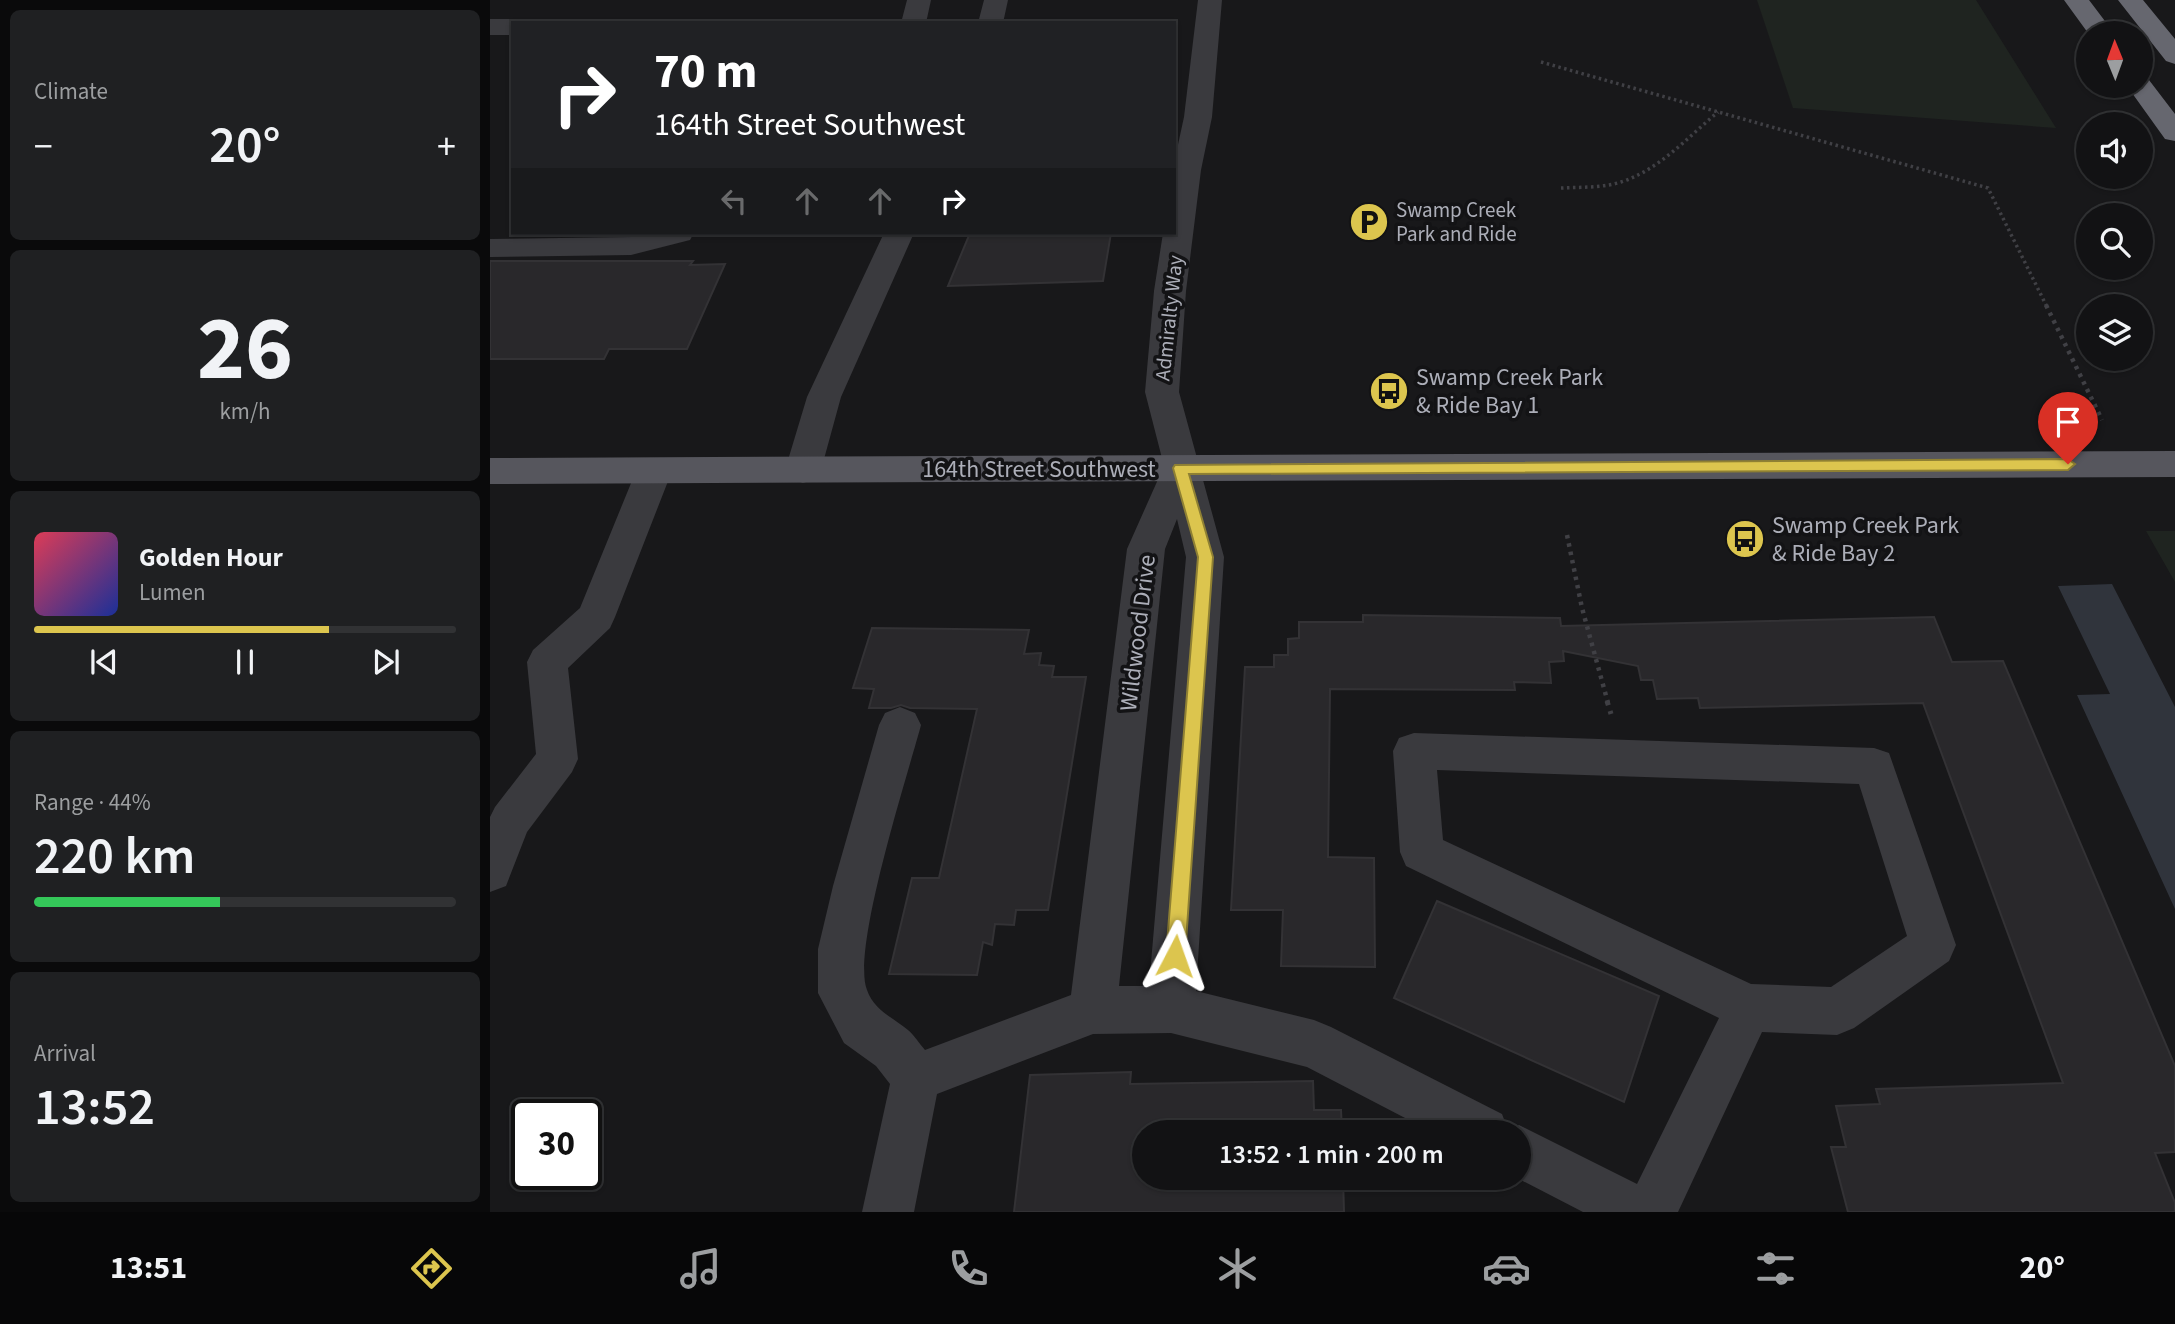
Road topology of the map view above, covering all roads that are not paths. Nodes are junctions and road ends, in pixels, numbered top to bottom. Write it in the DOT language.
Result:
graph roads {
  1 [pos="919,0"];
  2 [pos="996,0"];
  3 [pos="1210,0"];
  4 [pos="2076,0"];
  5 [pos="2130,0"];
  6 [pos="914,21"];
  7 [pos="991,21"];
  8 [pos="2092,21"];
  9 [pos="490,27"];
  10 [pos="511,27"];
  11 [pos="2175,56"];
  12 [pos="2149,98"];
  13 [pos="2175,132"];
  14 [pos="672,235"];
  15 [pos="899,235"];
  16 [pos="490,248"];
  17 [pos="2175,464"];
  18 [pos="1180,468"];
  19 [pos="803,470"];
  20 [pos="490,471"];
  21 [pos="654,471"];
  22 [pos="900,724"];
  23 [pos="490,871"];
  24 [pos="1749,1008"];
  25 [pos="1171,1009"];
  26 [pos="1093,1010"];
  27 [pos="916,1078"];
  28 [pos="1461,1120"];
  29 [pos="1531,1156"];
  30 [pos="888,1212"];
  31 [pos="1637,1212"];
  32 [pos="1651,1212"];
  1 -- 6 [label="street"];
  2 -- 7 [label="street"];
  3 -- 18 [label="street, Admiralty Way"];
  4 -- 8 [label="highway"];
  5 -- 11 [label="highway"];
  9 -- 10 [label="street"];
  12 -- 13 [label="highway"];
  14 -- 16 [label="street"];
  15 -- 19 [label="street"];
  17 -- 18 [label="main road, 164th Street Southwest"];
  18 -- 19 [label="main road, 164th Street Southwest"];
  18 -- 25 [label="street"];
  18 -- 26 [label="street, Wildwood Drive"];
  19 -- 21 [label="main road, 164th Street Southwest"];
  20 -- 21 [label="main road, 164th Street Southwest"];
  21 -- 23 [label="street"];
  22 -- 27 [label="street"];
  24 -- 24 [label="street"];
  24 -- 32 [label="street"];
  25 -- 26 [label="street"];
  25 -- 28 [label="street"];
  26 -- 27 [label="street"];
  27 -- 30 [label="street"];
  29 -- 31 [label="street"];
}
